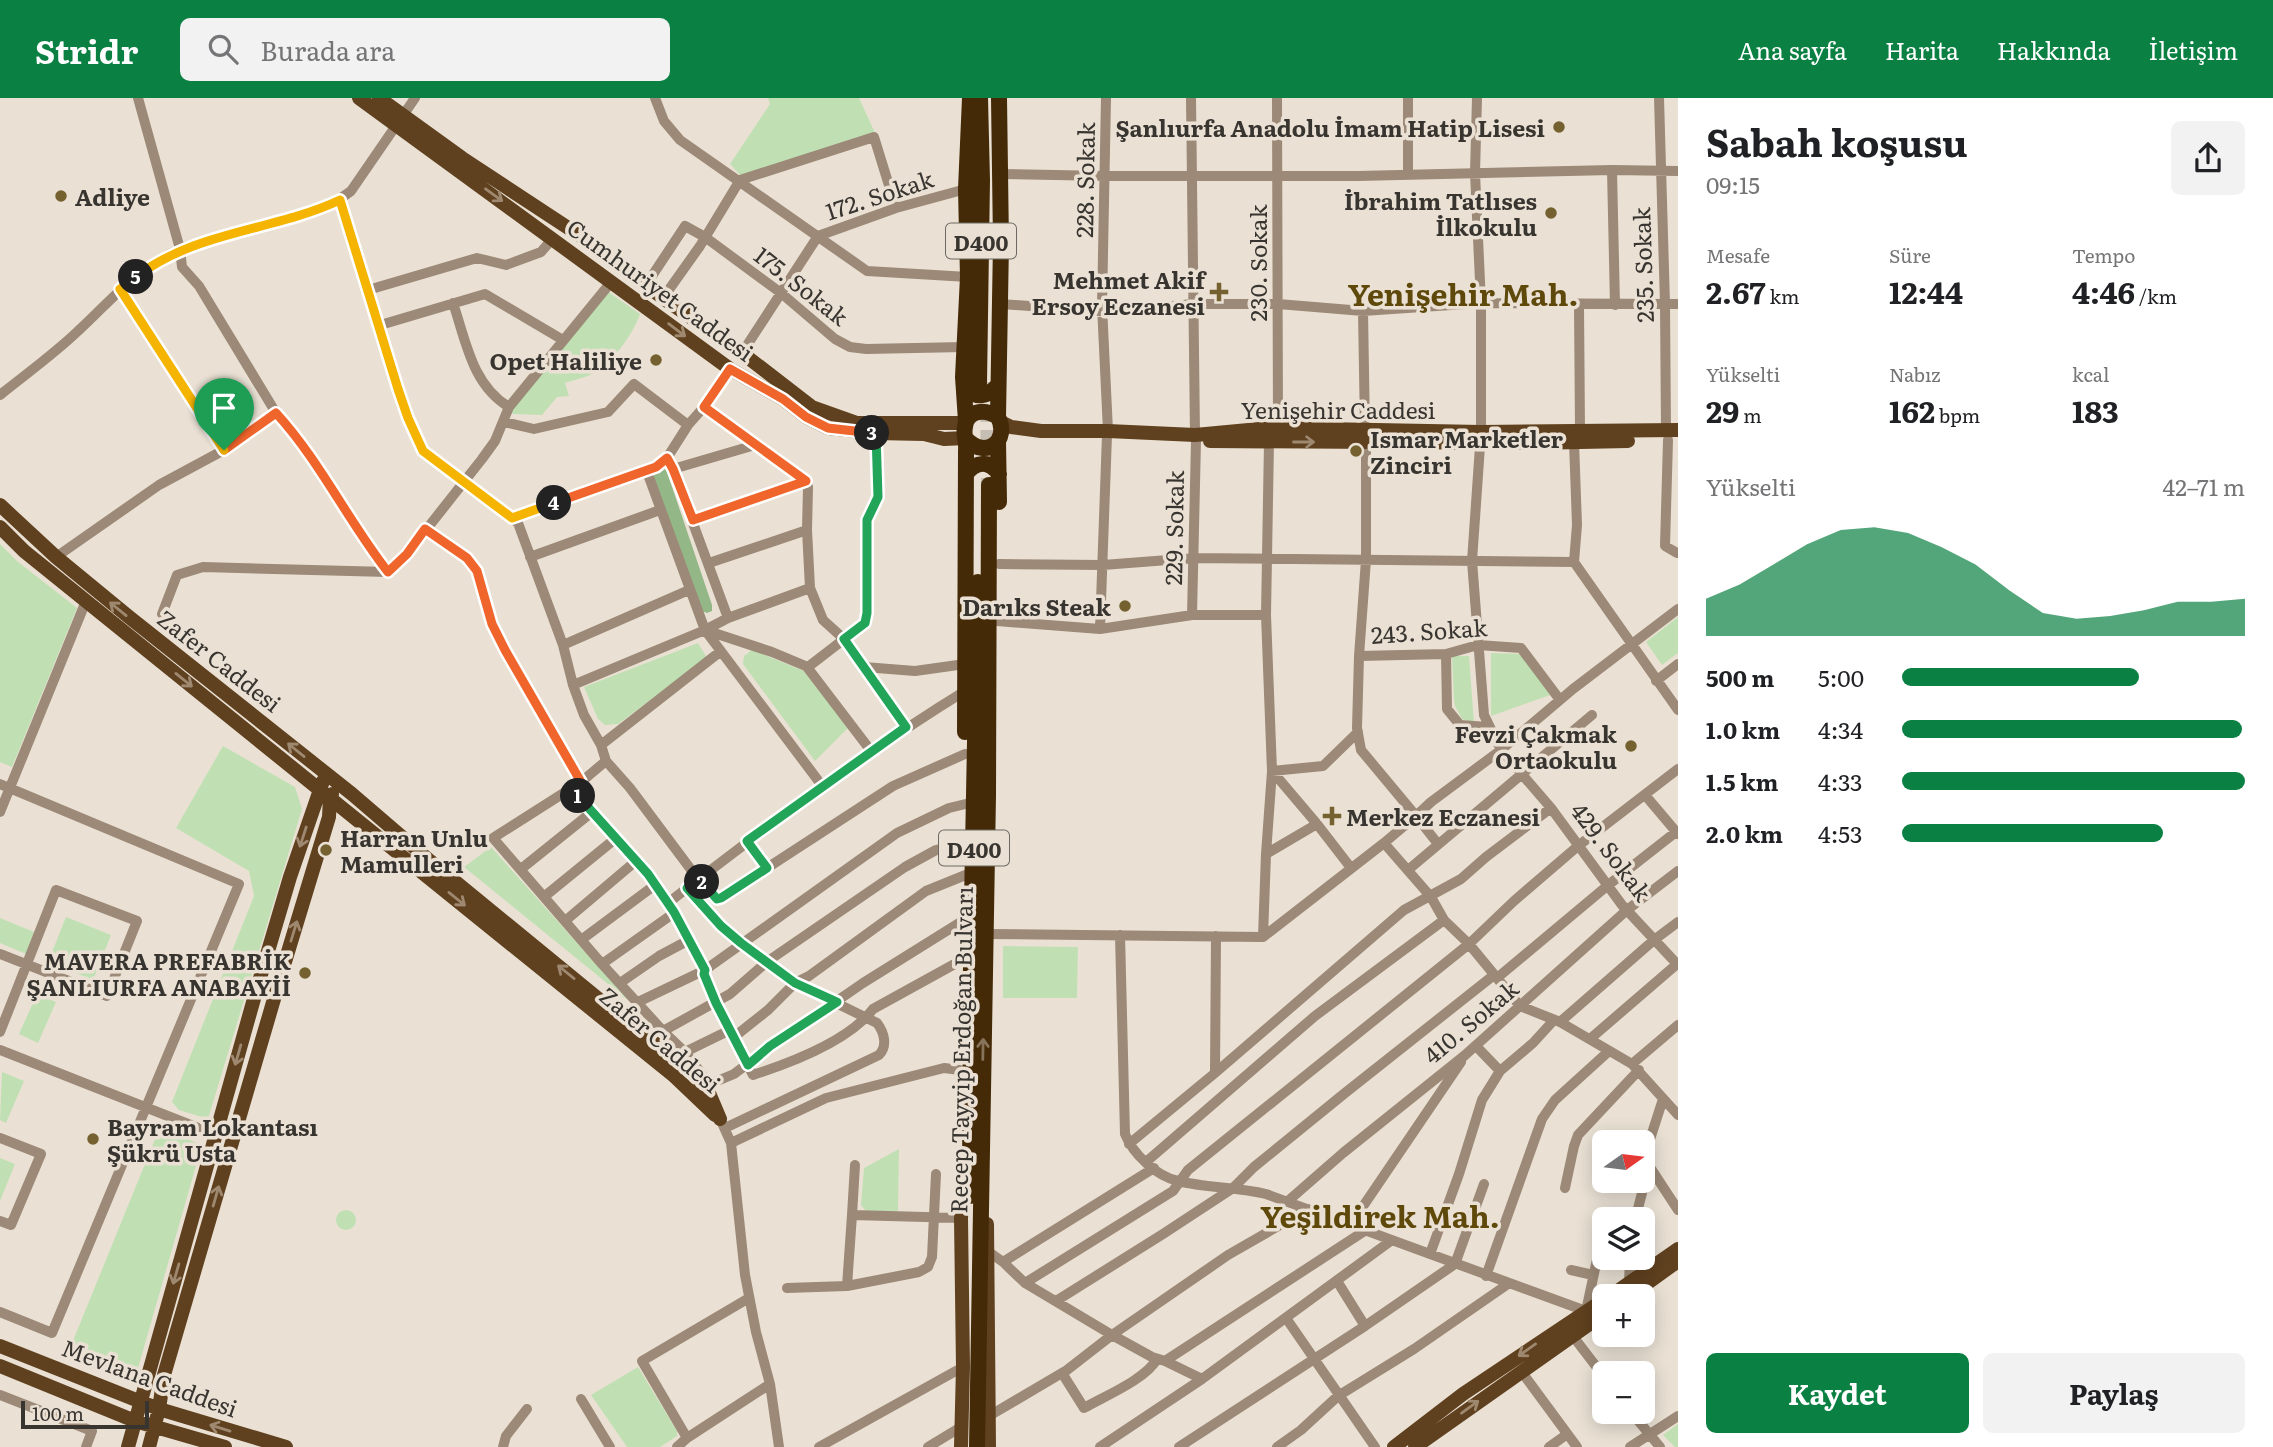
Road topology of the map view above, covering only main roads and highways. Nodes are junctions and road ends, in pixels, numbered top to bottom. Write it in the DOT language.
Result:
graph roads {
  1 [pos="359,98"];
  2 [pos="379,98"];
  3 [pos="970,98"];
  4 [pos="980,98"];
  5 [pos="989,98"];
  6 [pos="999,98"];
  7 [pos="399,121"];
  8 [pos="963,377"];
  9 [pos="988,384"];
  10 [pos="998,419"];
  11 [pos="966,430"];
  12 [pos="1108,433"];
  13 [pos="1365,436"];
  14 [pos="1672,436"];
  15 [pos="1196,438"];
  16 [pos="999,440"];
  17 [pos="966,474"];
  18 [pos="989,482"];
  19 [pos="0,505"];
  20 [pos="0,527"];
  21 [pos="326,773"];
  22 [pos="339,783"];
  23 [pos="325,793"];
  24 [pos="979,795"];
  25 [pos="975,1134"];
  26 [pos="966,1213"];
  27 [pos="1678,1249"];
  28 [pos="1678,1261"];
  29 [pos="1636,1284"];
  30 [pos="1639,1284"];
  31 [pos="1592,1307"];
  32 [pos="1592,1319"];
  33 [pos="1568,1331"];
  34 [pos="0,1346"];
  35 [pos="0,1366"];
  36 [pos="140,1402"];
  37 [pos="159,1409"];
  38 [pos="135,1422"];
  39 [pos="154,1427"];
  40 [pos="128,1447"];
  41 [pos="149,1447"];
  42 [pos="225,1447"];
  43 [pos="286,1447"];
  44 [pos="964,1447"];
  45 [pos="976,1447"];
  46 [pos="989,1447"];
  47 [pos="1394,1447"];
  48 [pos="1415,1447"];
  1 -- 7 [label="main road, Cumhuriyet Caddesi"];
  2 -- 7 [label="main road, Cumhuriyet Caddesi"];
  3 -- 8 [label="highway"];
  4 -- 9 [label="highway, D400"];
  5 -- 9 [label="highway, D400"];
  6 -- 9 [label="highway"];
  7 -- 11 [label="main road, Cumhuriyet Caddesi"];
  7 -- 11 [label="main road, Cumhuriyet Caddesi, one-way"];
  8 -- 9 [label="highway"];
  8 -- 11 [label="highway"];
  9 -- 10 [label="highway"];
  10 -- 11 [label="highway"];
  10 -- 12 [label="main road, Yenişehir Caddesi"];
  10 -- 16 [label="highway"];
  11 -- 16 [label="highway"];
  11 -- 17 [label="highway"];
  12 -- 15 [label="main road, Yenişehir Caddesi"];
  12 -- 16 [label="main road, Yenişehir Caddesi"];
  13 -- 14 [label="main road, Yenişehir Caddesi"];
  15 -- 13 [label="main road, Yenişehir Caddesi, one-way"];
  13 -- 15 [label="main road, Yenişehir Caddesi"];
  16 -- 18 [label="highway"];
  17 -- 18 [label="highway"];
  17 -- 24 [label="highway"];
  18 -- 24 [label="highway, Recep Tayyip Erdoğan Bulvarı / D400"];
  18 -- 24 [label="highway"];
  21 -- 19 [label="main road, Zafer Caddesi, one-way"];
  20 -- 23 [label="main road, Zafer Caddesi, one-way"];
  21 -- 22 [label="main road, Zafer Caddesi"];
  21 -- 23 [label="main road"];
  22 -- 23 [label="main road"];
  23 -- 22 [label="main road, Zafer Caddesi, one-way"];
  23 -- 36 [label="main road, one-way"];
  37 -- 23 [label="main road, one-way"];
  25 -- 24 [label="highway, Recep Tayyip Erdoğan Bulvarı / D400, one-way"];
  24 -- 25 [label="highway, Recep Tayyip Erdoğan Bulvarı / D400"];
  25 -- 26 [label="highway, Recep Tayyip Erdoğan Bulvarı / D400"];
  25 -- 45 [label="highway, Recep Tayyip Erdoğan Bulvarı / D400"];
  25 -- 46 [label="main road"];
  26 -- 44 [label="highway, Recep Tayyip Erdoğan Bulvarı / D400"];
  26 -- 44 [label="main road"];
  27 -- 29 [label="main road"];
  28 -- 30 [label="main road"];
  31 -- 33 [label="main road"];
  32 -- 33 [label="main road"];
  33 -- 47 [label="main road, one-way"];
  48 -- 33 [label="main road, one-way"];
  34 -- 36 [label="main road, Mevlana Caddesi"];
  35 -- 38 [label="main road, Mevlana Caddesi"];
  36 -- 37 [label="main road, Mevlana Caddesi"];
  36 -- 38 [label="main road"];
  37 -- 39 [label="main road"];
  43 -- 37 [label="main road, Mevlana Caddesi, one-way"];
  38 -- 39 [label="main road, Mevlana Caddesi"];
  38 -- 40 [label="main road"];
  39 -- 41 [label="main road"];
  39 -- 42 [label="main road, Mevlana Caddesi"];
}
